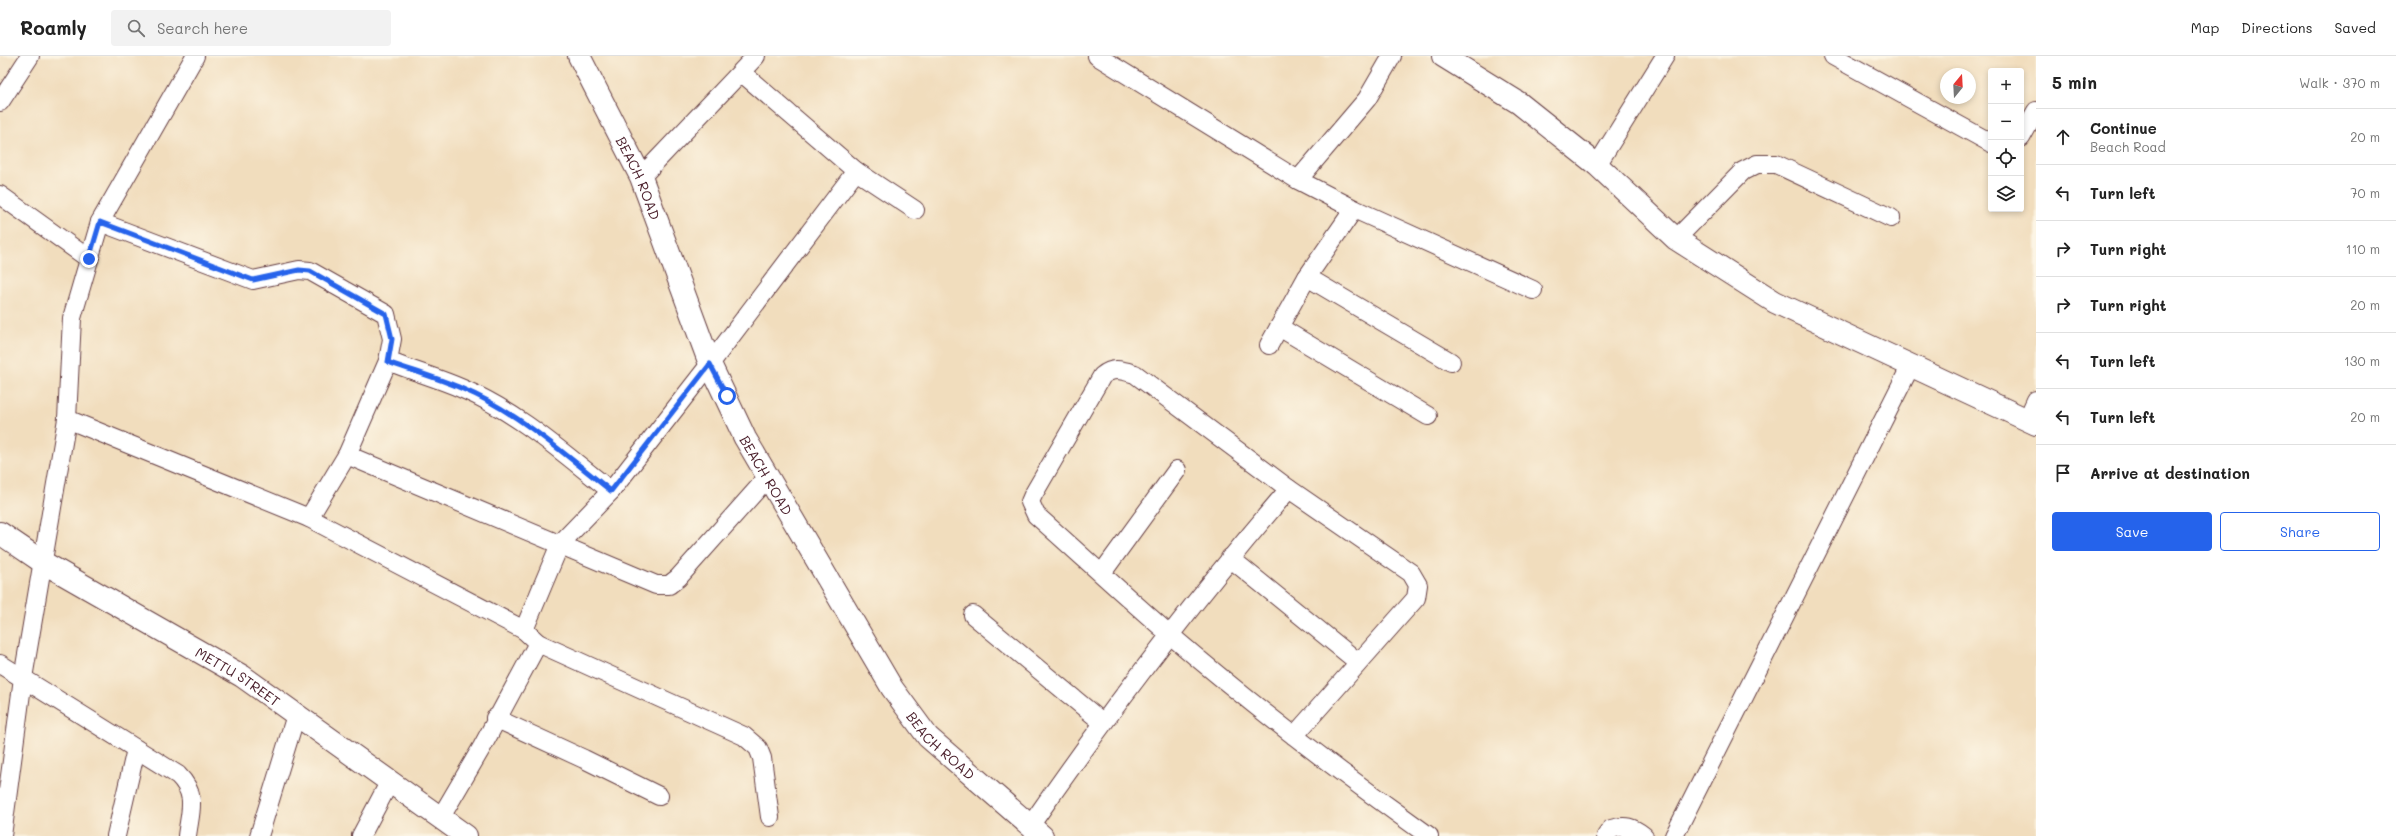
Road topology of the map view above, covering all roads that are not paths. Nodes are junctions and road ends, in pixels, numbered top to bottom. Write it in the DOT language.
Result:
graph roads {
  1 [pos="30,56"];
  2 [pos="195,56"];
  3 [pos="579,56"];
  4 [pos="756,56"];
  5 [pos="1097,56"];
  6 [pos="1392,56"];
  7 [pos="1443,56"];
  8 [pos="1665,56"];
  9 [pos="1833,56"];
  10 [pos="742,72"];
  11 [pos="0,102"];
  12 [pos="2036,111"];
  13 [pos="2024,133"];
  14 [pos="1988,141"];
  15 [pos="1597,165"];
  16 [pos="856,171"];
  17 [pos="641,178"];
  18 [pos="1298,180"];
  19 [pos="0,195"];
  20 [pos="1354,209"];
  21 [pos="915,210"];
  22 [pos="1891,218"];
  23 [pos="100,222"];
  24 [pos="1676,239"];
  25 [pos="89,259"];
  26 [pos="1307,277"];
  27 [pos="1533,290"];
  28 [pos="1279,327"];
  29 [pos="1270,345"];
  30 [pos="388,362"];
  31 [pos="1451,362"];
  32 [pos="710,364"];
  33 [pos="1911,365"];
  34 [pos="2036,400"];
  35 [pos="1428,416"];
  36 [pos="67,418"];
  37 [pos="2032,422"];
  38 [pos="347,455"];
  39 [pos="1177,470"];
  40 [pos="768,477"];
  41 [pos="1289,489"];
  42 [pos="611,491"];
  43 [pos="309,518"];
  44 [pos="0,534"];
  45 [pos="560,544"];
  46 [pos="1230,558"];
  47 [pos="44,563"];
  48 [pos="1102,573"];
  49 [pos="973,615"];
  50 [pos="524,630"];
  51 [pos="1169,634"];
  52 [pos="538,643"];
  53 [pos="1358,662"];
  54 [pos="0,664"];
  55 [pos="23,678"];
  56 [pos="296,714"];
  57 [pos="495,718"];
  58 [pos="1102,722"];
  59 [pos="1294,736"];
  60 [pos="136,749"];
  61 [pos="390,781"];
  62 [pos="659,796"];
  63 [pos="441,817"];
  64 [pos="770,817"];
  65 [pos="1036,831"];
  66 [pos="2,836"];
  67 [pos="116,836"];
  68 [pos="187,836"];
  69 [pos="259,836"];
  70 [pos="361,836"];
  71 [pos="466,836"];
  72 [pos="1429,836"];
  73 [pos="1606,836"];
  74 [pos="1644,836"];
  75 [pos="1674,836"];
  1 -- 11 [label="street"];
  2 -- 23 [label="street"];
  3 -- 17 [label="street, BEACH ROAD"];
  4 -- 10 [label="street"];
  5 -- 18 [label="street"];
  6 -- 18 [label="street"];
  7 -- 15 [label="street"];
  8 -- 15 [label="street"];
  9 -- 14 [label="street"];
  10 -- 16 [label="street"];
  10 -- 17 [label="street"];
  12 -- 13 [label="street"];
  15 -- 24 [label="street"];
  16 -- 21 [label="street"];
  16 -- 32 [label="street"];
  17 -- 32 [label="street, BEACH ROAD"];
  18 -- 20 [label="street"];
  19 -- 25 [label="street"];
  20 -- 26 [label="street"];
  20 -- 27 [label="street"];
  22 -- 24 [label="street"];
  23 -- 25 [label="street"];
  23 -- 30 [label="street"];
  24 -- 33 [label="street"];
  25 -- 36 [label="street"];
  26 -- 28 [label="street"];
  26 -- 31 [label="street"];
  28 -- 29 [label="street"];
  28 -- 35 [label="street"];
  30 -- 38 [label="street"];
  30 -- 42 [label="street"];
  32 -- 40 [label="street, BEACH ROAD"];
  32 -- 42 [label="street"];
  33 -- 37 [label="street"];
  33 -- 75 [label="street"];
  34 -- 37 [label="street"];
  36 -- 43 [label="street"];
  36 -- 47 [label="street"];
  38 -- 43 [label="street"];
  38 -- 45 [label="street"];
  39 -- 48 [label="street"];
  40 -- 45 [label="street"];
  40 -- 65 [label="street, BEACH ROAD"];
  41 -- 46 [label="street"];
  41 -- 48 [label="street"];
  41 -- 53 [label="street"];
  42 -- 45 [label="street"];
  43 -- 50 [label="street"];
  44 -- 47 [label="street, METTU STREET"];
  45 -- 50 [label="street"];
  46 -- 51 [label="street"];
  46 -- 53 [label="street"];
  47 -- 55 [label="street"];
  47 -- 56 [label="street, METTU STREET"];
  48 -- 51 [label="street"];
  49 -- 58 [label="street"];
  50 -- 52 [label="street"];
  51 -- 58 [label="street"];
  51 -- 59 [label="street"];
  52 -- 57 [label="street"];
  52 -- 64 [label="street"];
  53 -- 59 [label="street"];
  54 -- 55 [label="street"];
  55 -- 60 [label="street"];
  55 -- 66 [label="street"];
  56 -- 61 [label="street, METTU STREET"];
  56 -- 69 [label="street"];
  57 -- 62 [label="street"];
  57 -- 63 [label="street"];
  58 -- 65 [label="street"];
  59 -- 72 [label="street"];
  60 -- 67 [label="street"];
  60 -- 68 [label="street"];
  61 -- 63 [label="street, METTU STREET"];
  61 -- 70 [label="street"];
  63 -- 71 [label="street, METTU STREET"];
  73 -- 74 [label="street"];
}
